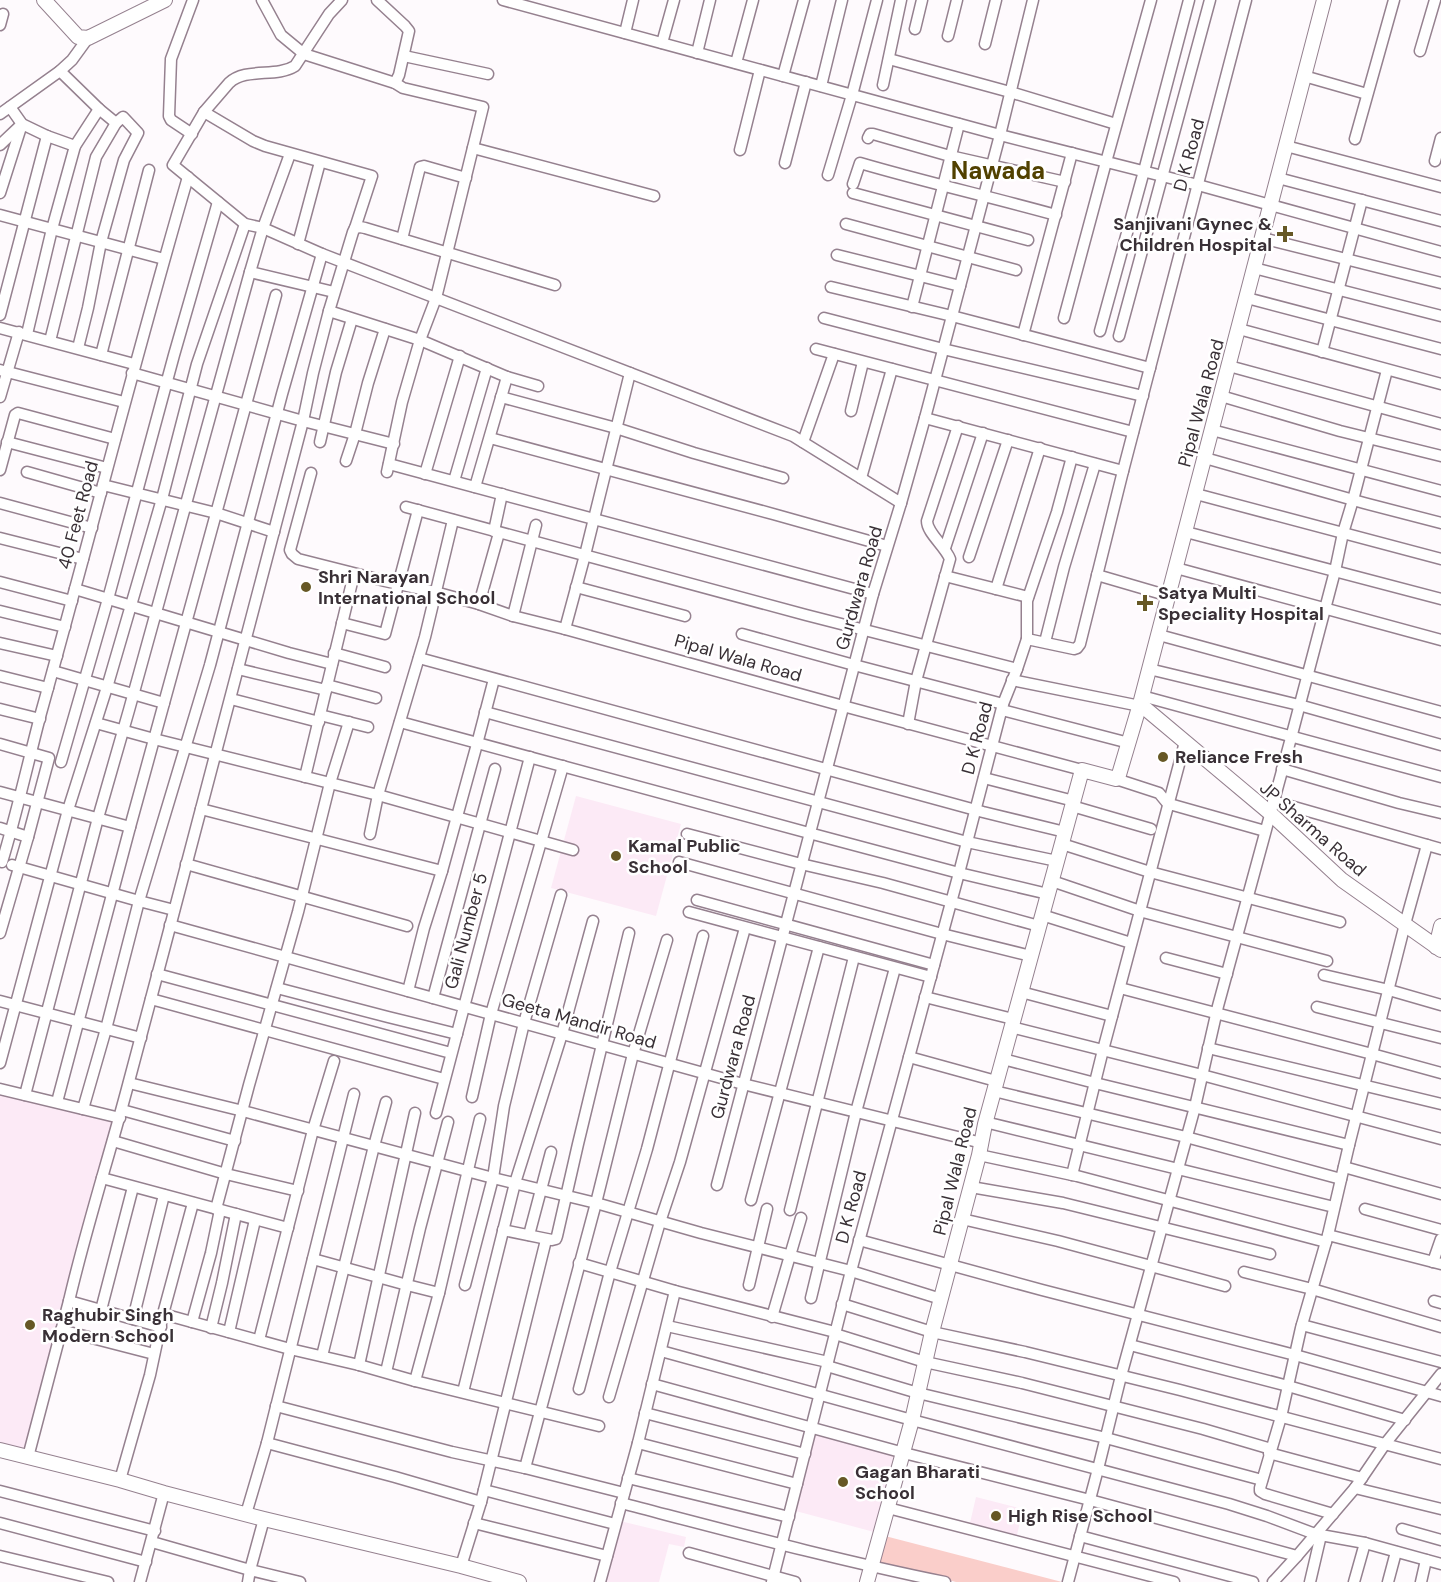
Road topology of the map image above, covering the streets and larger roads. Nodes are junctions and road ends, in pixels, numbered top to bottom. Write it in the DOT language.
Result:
graph roads {
  1 [pos="44,0"];
  2 [pos="165,0"];
  3 [pos="193,0"];
  4 [pos="262,0"];
  5 [pos="342,0"];
  6 [pos="377,0"];
  7 [pos="503,0"];
  8 [pos="633,0"];
  9 [pos="674,0"];
  10 [pos="710,0"];
  11 [pos="753,0"];
  12 [pos="804,0"];
  13 [pos="842,0"];
  14 [pos="877,0"];
  15 [pos="901,0"];
  16 [pos="922,0"];
  17 [pos="957,0"];
  18 [pos="996,0"];
  19 [pos="1034,0"];
  20 [pos="1150,0"];
  21 [pos="1189,0"];
  22 [pos="1210,0"];
  23 [pos="1246,0"];
  24 [pos="1324,0"];
  25 [pos="1394,0"];
  26 [pos="1435,0"];
  27 [pos="3,14"];
  28 [pos="0,25"];
  29 [pos="915,29"];
  30 [pos="625,33"];
  31 [pos="948,36"];
  32 [pos="88,38"];
  33 [pos="662,43"];
  34 [pos="985,44"];
  35 [pos="1420,51"];
  36 [pos="697,53"];
  37 [pos="304,54"];
  38 [pos="404,56"];
  39 [pos="889,59"];
  40 [pos="736,63"];
  41 [pos="760,70"];
  42 [pos="60,71"];
  43 [pos="488,74"];
  44 [pos="783,76"];
  45 [pos="1304,76"];
  46 [pos="806,82"];
  47 [pos="395,83"];
  48 [pos="883,85"];
  49 [pos="821,86"];
  50 [pos="1010,92"];
  51 [pos="1367,94"];
  52 [pos="852,95"];
  53 [pos="10,107"];
  54 [pos="99,109"];
  55 [pos="204,112"];
  56 [pos="0,114"];
  57 [pos="116,123"];
  58 [pos="22,124"];
  59 [pos="959,124"];
  60 [pos="1116,124"];
  61 [pos="192,134"];
  62 [pos="1000,135"];
  63 [pos="47,136"];
  64 [pos="868,138"];
  65 [pos="1441,138"];
  66 [pos="1355,139"];
  67 [pos="0,145"];
  68 [pos="75,146"];
  69 [pos="1286,146"];
  70 [pos="473,148"];
  71 [pos="740,150"];
  72 [pos="1072,153"];
  73 [pos="290,154"];
  74 [pos="950,156"];
  75 [pos="1435,161"];
  76 [pos="320,162"];
  77 [pos="1106,162"];
  78 [pos="784,163"];
  79 [pos="992,165"];
  80 [pos="148,170"];
  81 [pos="1144,171"];
  82 [pos="828,175"];
  83 [pos="1163,176"];
  84 [pos="188,177"];
  85 [pos="466,178"];
  86 [pos="1278,178"];
  87 [pos="1065,182"];
  88 [pos="942,185"];
  89 [pos="1198,185"];
  90 [pos="1441,187"];
  91 [pos="0,193"];
  92 [pos="984,195"];
  93 [pos="654,196"];
  94 [pos="1362,200"];
  95 [pos="218,202"];
  96 [pos="1270,206"];
  97 [pos="0,215"];
  98 [pos="1056,215"];
  99 [pos="935,216"];
  100 [pos="24,221"];
  101 [pos="1441,221"];
  102 [pos="245,224"];
  103 [pos="846,224"];
  104 [pos="976,227"];
  105 [pos="263,228"];
  106 [pos="355,228"];
  107 [pos="52,229"];
  108 [pos="1354,229"];
  109 [pos="77,235"];
  110 [pos="1262,238"];
  111 [pos="402,239"];
  112 [pos="1028,240"];
  113 [pos="101,242"];
  114 [pos="298,244"];
  115 [pos="927,246"];
  116 [pos="127,249"];
  117 [pos="1441,252"];
  118 [pos="448,253"];
  119 [pos="322,254"];
  120 [pos="837,255"];
  121 [pos="968,256"];
  122 [pos="1347,258"];
  123 [pos="164,259"];
  124 [pos="344,262"];
  125 [pos="1254,268"];
  126 [pos="1016,270"];
  127 [pos="250,272"];
  128 [pos="920,276"];
  129 [pos="1441,283"];
  130 [pos="555,285"];
  131 [pos="312,286"];
  132 [pos="960,286"];
  133 [pos="831,287"];
  134 [pos="1338,290"];
  135 [pos="334,292"];
  136 [pos="276,295"];
  137 [pos="436,298"];
  138 [pos="1246,298"];
  139 [pos="912,307"];
  140 [pos="329,311"];
  141 [pos="0,315"];
  142 [pos="952,316"];
  143 [pos="1441,316"];
  144 [pos="352,318"];
  145 [pos="824,318"];
  146 [pos="1064,318"];
  147 [pos="1330,320"];
  148 [pos="0,328"];
  149 [pos="386,329"];
  150 [pos="1239,329"];
  151 [pos="1100,331"];
  152 [pos="23,333"];
  153 [pos="1023,335"];
  154 [pos="1119,336"];
  155 [pos="50,340"];
  156 [pos="420,340"];
  157 [pos="78,348"];
  158 [pos="816,349"];
  159 [pos="943,349"];
  160 [pos="1441,349"];
  161 [pos="1322,352"];
  162 [pos="834,354"];
  163 [pos="101,355"];
  164 [pos="460,356"];
  165 [pos="863,362"];
  166 [pos="1229,366"];
  167 [pos="487,368"];
  168 [pos="1150,368"];
  169 [pos="133,369"];
  170 [pos="892,369"];
  171 [pos="1387,369"];
  172 [pos="4,371"];
  173 [pos="630,373"];
  174 [pos="507,377"];
  175 [pos="935,381"];
  176 [pos="166,383"];
  177 [pos="1441,384"];
  178 [pos="538,386"];
  179 [pos="191,390"];
  180 [pos="1143,396"];
  181 [pos="1221,396"];
  182 [pos="0,397"];
  183 [pos="216,397"];
  184 [pos="501,397"];
  185 [pos="124,402"];
  186 [pos="246,406"];
  187 [pos="1378,406"];
  188 [pos="851,411"];
  189 [pos="277,414"];
  190 [pos="925,418"];
  191 [pos="303,422"];
  192 [pos="1441,424"];
  193 [pos="958,426"];
  194 [pos="324,427"];
  195 [pos="616,428"];
  196 [pos="1212,430"];
  197 [pos="1133,432"];
  198 [pos="982,433"];
  199 [pos="355,434"];
  200 [pos="490,438"];
  201 [pos="1369,438"];
  202 [pos="115,439"];
  203 [pos="1008,440"];
  204 [pos="7,442"];
  205 [pos="320,442"];
  206 [pos="803,442"];
  207 [pos="394,444"];
  208 [pos="1040,448"];
  209 [pos="2,456"];
  210 [pos="1441,456"];
  211 [pos="1072,457"];
  212 [pos="1205,458"];
  213 [pos="346,461"];
  214 [pos="1095,464"];
  215 [pos="107,468"];
  216 [pos="606,468"];
  217 [pos="1361,469"];
  218 [pos="0,470"];
  219 [pos="1123,471"];
  220 [pos="27,472"];
  221 [pos="311,473"];
  222 [pos="425,474"];
  223 [pos="783,478"];
  224 [pos="861,478"];
  225 [pos="454,482"];
  226 [pos="475,487"];
  227 [pos="102,489"];
  228 [pos="1441,491"];
  229 [pos="137,493"];
  230 [pos="502,494"];
  231 [pos="1196,494"];
  232 [pos="162,499"];
  233 [pos="1353,500"];
  234 [pos="0,503"];
  235 [pos="901,503"];
  236 [pos="185,505"];
  237 [pos="216,513"];
  238 [pos="593,519"];
  239 [pos="453,520"];
  240 [pos="248,523"];
  241 [pos="1441,523"];
  242 [pos="536,525"];
  243 [pos="92,528"];
  244 [pos="274,532"];
  245 [pos="496,532"];
  246 [pos="1186,532"];
  247 [pos="1343,533"];
  248 [pos="0,538"];
  249 [pos="532,541"];
  250 [pos="887,546"];
  251 [pos="945,548"];
  252 [pos="585,555"];
  253 [pos="969,557"];
  254 [pos="83,559"];
  255 [pos="1441,559"];
  256 [pos="1176,568"];
  257 [pos="1335,571"];
  258 [pos="354,574"];
  259 [pos="1097,575"];
  260 [pos="945,576"];
  261 [pos="0,582"];
  262 [pos="399,584"];
  263 [pos="576,587"];
  264 [pos="75,589"];
  265 [pos="996,589"];
  266 [pos="435,592"];
  267 [pos="873,594"];
  268 [pos="1169,596"];
  269 [pos="1028,597"];
  270 [pos="108,599"];
  271 [pos="1441,599"];
  272 [pos="72,601"];
  273 [pos="479,604"];
  274 [pos="131,606"];
  275 [pos="1325,608"];
  276 [pos="0,611"];
  277 [pos="156,613"];
  278 [pos="513,616"];
  279 [pos="685,616"];
  280 [pos="186,621"];
  281 [pos="342,623"];
  282 [pos="65,627"];
  283 [pos="565,628"];
  284 [pos="863,629"];
  285 [pos="219,631"];
  286 [pos="742,634"];
  287 [pos="1159,635"];
  288 [pos="1027,639"];
  289 [pos="246,640"];
  290 [pos="1441,640"];
  291 [pos="1045,642"];
  292 [pos="0,643"];
  293 [pos="926,645"];
  294 [pos="57,656"];
  295 [pos="418,658"];
  296 [pos="333,659"];
  297 [pos="854,665"];
  298 [pos="385,667"];
  299 [pos="238,669"];
  300 [pos="1017,669"];
  301 [pos="1149,669"];
  302 [pos="53,671"];
  303 [pos="1307,674"];
  304 [pos="0,676"];
  305 [pos="86,679"];
  306 [pos="494,679"];
  307 [pos="1012,680"];
  308 [pos="916,681"];
  309 [pos="108,686"];
  310 [pos="327,687"];
  311 [pos="48,688"];
  312 [pos="134,694"];
  313 [pos="376,698"];
  314 [pos="231,699"];
  315 [pos="1141,702"];
  316 [pos="164,703"];
  317 [pos="1299,705"];
  318 [pos="843,706"];
  319 [pos="1002,707"];
  320 [pos="0,709"];
  321 [pos="485,712"];
  322 [pos="1441,712"];
  323 [pos="319,718"];
  324 [pos="40,719"];
  325 [pos="349,722"];
  326 [pos="400,722"];
  327 [pos="96,723"];
  328 [pos="908,724"];
  329 [pos="368,727"];
  330 [pos="124,730"];
  331 [pos="1291,738"];
  332 [pos="154,739"];
  333 [pos="1185,742"];
  334 [pos="1129,743"];
  335 [pos="0,744"];
  336 [pos="477,744"];
  337 [pos="1441,745"];
  338 [pos="992,746"];
  339 [pos="186,747"];
  340 [pos="31,752"];
  341 [pos="217,755"];
  342 [pos="530,757"];
  343 [pos="61,762"];
  344 [pos="563,766"];
  345 [pos="495,769"];
  346 [pos="826,769"];
  347 [pos="1282,769"];
  348 [pos="1082,770"];
  349 [pos="305,777"];
  350 [pos="1441,777"];
  351 [pos="984,778"];
  352 [pos="1116,779"];
  353 [pos="330,783"];
  354 [pos="0,792"];
  355 [pos="378,795"];
  356 [pos="20,797"];
  357 [pos="38,802"];
  358 [pos="818,802"];
  359 [pos="1073,804"];
  360 [pos="1168,804"];
  361 [pos="1272,807"];
  362 [pos="201,809"];
  363 [pos="68,810"];
  364 [pos="976,810"];
  365 [pos="1441,813"];
  366 [pos="457,817"];
  367 [pos="98,818"];
  368 [pos="479,823"];
  369 [pos="130,827"];
  370 [pos="0,828"];
  371 [pos="1151,829"];
  372 [pos="1265,831"];
  373 [pos="12,832"];
  374 [pos="510,832"];
  375 [pos="809,833"];
  376 [pos="370,834"];
  377 [pos="687,834"];
  378 [pos="28,837"];
  379 [pos="316,838"];
  380 [pos="1064,838"];
  381 [pos="540,841"];
  382 [pos="967,842"];
  383 [pos="1427,845"];
  384 [pos="1441,849"];
  385 [pos="573,850"];
  386 [pos="1057,861"];
  387 [pos="1,862"];
  388 [pos="679,862"];
  389 [pos="186,864"];
  390 [pos="801,864"];
  391 [pos="19,867"];
  392 [pos="442,872"];
  393 [pos="1150,872"];
  394 [pos="959,873"];
  395 [pos="51,875"];
  396 [pos="82,885"];
  397 [pos="1050,887"];
  398 [pos="794,893"];
  399 [pos="112,894"];
  400 [pos="302,896"];
  401 [pos="561,896"];
  402 [pos="1247,898"];
  403 [pos="5,899"];
  404 [pos="697,900"];
  405 [pos="140,901"];
  406 [pos="952,901"];
  407 [pos="174,910"];
  408 [pos="1140,911"];
  409 [pos="689,912"];
  410 [pos="1041,920"];
  411 [pos="593,921"];
  412 [pos="1340,922"];
  413 [pos="1405,924"];
  414 [pos="170,925"];
  415 [pos="785,925"];
  416 [pos="407,926"];
  417 [pos="1441,926"];
  418 [pos="745,927"];
  419 [pos="0,933"];
  420 [pos="629,933"];
  421 [pos="942,934"];
  422 [pos="703,936"];
  423 [pos="782,938"];
  424 [pos="1237,938"];
  425 [pos="667,940"];
  426 [pos="1131,943"];
  427 [pos="819,947"];
  428 [pos="1439,948"];
  429 [pos="1031,956"];
  430 [pos="854,957"];
  431 [pos="286,958"];
  432 [pos="1166,958"];
  433 [pos="1327,961"];
  434 [pos="934,965"];
  435 [pos="895,968"];
  436 [pos="157,974"];
  437 [pos="1227,974"];
  438 [pos="1324,975"];
  439 [pos="931,977"];
  440 [pos="277,988"];
  441 [pos="1120,988"];
  442 [pos="1389,990"];
  443 [pos="408,992"];
  444 [pos="1021,992"];
  445 [pos="925,997"];
  446 [pos="433,998"];
  447 [pos="151,999"];
  448 [pos="0,1002"];
  449 [pos="272,1004"];
  450 [pos="15,1005"];
  451 [pos="1441,1005"];
  452 [pos="463,1007"];
  453 [pos="1317,1007"];
  454 [pos="1216,1013"];
  455 [pos="47,1014"];
  456 [pos="491,1014"];
  457 [pos="1112,1016"];
  458 [pos="78,1022"];
  459 [pos="524,1023"];
  460 [pos="1012,1023"];
  461 [pos="1380,1023"];
  462 [pos="106,1029"];
  463 [pos="264,1031"];
  464 [pos="456,1034"];
  465 [pos="562,1034"];
  466 [pos="141,1038"];
  467 [pos="1441,1038"];
  468 [pos="601,1045"];
  469 [pos="1208,1048"];
  470 [pos="1103,1050"];
  471 [pos="451,1053"];
  472 [pos="633,1054"];
  473 [pos="1372,1054"];
  474 [pos="909,1057"];
  475 [pos="1003,1059"];
  476 [pos="334,1061"];
  477 [pos="0,1063"];
  478 [pos="669,1064"];
  479 [pos="704,1073"];
  480 [pos="1441,1073"];
  481 [pos="1202,1075"];
  482 [pos="444,1079"];
  483 [pos="129,1083"];
  484 [pos="1095,1083"];
  485 [pos="743,1084"];
  486 [pos="1364,1085"];
  487 [pos="995,1086"];
  488 [pos="0,1089"];
  489 [pos="779,1093"];
  490 [pos="354,1094"];
  491 [pos="25,1095"];
  492 [pos="472,1097"];
  493 [pos="57,1102"];
  494 [pos="386,1102"];
  495 [pos="818,1102"];
  496 [pos="1441,1104"];
  497 [pos="1195,1107"];
  498 [pos="83,1109"];
  499 [pos="243,1111"];
  500 [pos="856,1112"];
  501 [pos="415,1113"];
  502 [pos="436,1113"];
  503 [pos="121,1114"];
  504 [pos="1087,1114"];
  505 [pos="1356,1116"];
  506 [pos="480,1119"];
  507 [pos="892,1121"];
  508 [pos="448,1122"];
  509 [pos="985,1122"];
  510 [pos="313,1130"];
  511 [pos="1186,1137"];
  512 [pos="344,1138"];
  513 [pos="1441,1139"];
  514 [pos="113,1141"];
  515 [pos="235,1142"];
  516 [pos="1080,1145"];
  517 [pos="1348,1145"];
  518 [pos="374,1146"];
  519 [pos="980,1149"];
  520 [pos="551,1152"];
  521 [pos="405,1155"];
  522 [pos="438,1164"];
  523 [pos="1344,1167"];
  524 [pos="1178,1168"];
  525 [pos="468,1172"];
  526 [pos="226,1174"];
  527 [pos="1072,1175"];
  528 [pos="102,1178"];
  529 [pos="493,1178"];
  530 [pos="1341,1179"];
  531 [pos="515,1184"];
  532 [pos="717,1185"];
  533 [pos="133,1187"];
  534 [pos="970,1187"];
  535 [pos="541,1190"];
  536 [pos="298,1191"];
  537 [pos="1441,1194"];
  538 [pos="164,1195"];
  539 [pos="566,1196"];
  540 [pos="751,1200"];
  541 [pos="1169,1201"];
  542 [pos="193,1203"];
  543 [pos="596,1203"];
  544 [pos="1334,1207"];
  545 [pos="767,1209"];
  546 [pos="1365,1209"];
  547 [pos="218,1210"];
  548 [pos="790,1210"];
  549 [pos="628,1212"];
  550 [pos="236,1214"];
  551 [pos="801,1218"];
  552 [pos="962,1219"];
  553 [pos="255,1220"];
  554 [pos="660,1222"];
  555 [pos="1162,1227"];
  556 [pos="288,1228"];
  557 [pos="503,1230"];
  558 [pos="1441,1230"];
  559 [pos="529,1236"];
  560 [pos="1327,1238"];
  561 [pos="546,1239"];
  562 [pos="1441,1239"];
  563 [pos="859,1240"];
  564 [pos="758,1247"];
  565 [pos="1270,1254"];
  566 [pos="791,1256"];
  567 [pos="313,1259"];
  568 [pos="579,1263"];
  569 [pos="819,1263"];
  570 [pos="1437,1263"];
  571 [pos="950,1264"];
  572 [pos="1152,1266"];
  573 [pos="344,1267"];
  574 [pos="851,1271"];
  575 [pos="610,1272"];
  576 [pos="1244,1272"];
  577 [pos="378,1277"];
  578 [pos="642,1281"];
  579 [pos="406,1285"];
  580 [pos="465,1285"];
  581 [pos="748,1285"];
  582 [pos="1225,1286"];
  583 [pos="1312,1289"];
  584 [pos="675,1291"];
  585 [pos="439,1293"];
  586 [pos="811,1298"];
  587 [pos="941,1299"];
  588 [pos="69,1301"];
  589 [pos="842,1304"];
  590 [pos="101,1310"];
  591 [pos="163,1314"];
  592 [pos="1138,1315"];
  593 [pos="772,1317"];
  594 [pos="133,1319"];
  595 [pos="192,1322"];
  596 [pos="1302,1325"];
  597 [pos="667,1326"];
  598 [pos="161,1327"];
  599 [pos="1441,1327"];
  600 [pos="211,1328"];
  601 [pos="61,1330"];
  602 [pos="229,1332"];
  603 [pos="932,1332"];
  604 [pos="835,1333"];
  605 [pos="258,1340"];
  606 [pos="1130,1345"];
  607 [pos="290,1349"];
  608 [pos="661,1351"];
  609 [pos="154,1354"];
  610 [pos="1295,1355"];
  611 [pos="322,1356"];
  612 [pos="925,1362"];
  613 [pos="1441,1362"];
  614 [pos="828,1364"];
  615 [pos="358,1365"];
  616 [pos="386,1372"];
  617 [pos="1441,1374"];
  618 [pos="1121,1376"];
  619 [pos="415,1381"];
  620 [pos="652,1384"];
  621 [pos="1288,1386"];
  622 [pos="579,1389"];
  623 [pos="463,1392"];
  624 [pos="1428,1392"];
  625 [pos="918,1393"];
  626 [pos="820,1394"];
  627 [pos="1441,1396"];
  628 [pos="609,1397"];
  629 [pos="506,1403"];
  630 [pos="276,1406"];
  631 [pos="1113,1406"];
  632 [pos="540,1412"];
  633 [pos="645,1413"];
  634 [pos="1281,1417"];
  635 [pos="912,1420"];
  636 [pos="1405,1420"];
  637 [pos="599,1426"];
  638 [pos="812,1427"];
  639 [pos="1106,1438"];
  640 [pos="267,1443"];
  641 [pos="638,1443"];
  642 [pos="1385,1444"];
  643 [pos="0,1450"];
  644 [pos="1270,1451"];
  645 [pos="904,1452"];
  646 [pos="805,1454"];
  647 [pos="28,1457"];
  648 [pos="1441,1459"];
  649 [pos="491,1462"];
  650 [pos="525,1468"];
  651 [pos="1098,1469"];
  652 [pos="628,1478"];
  653 [pos="1362,1478"];
  654 [pos="120,1480"];
  655 [pos="1262,1480"];
  656 [pos="797,1484"];
  657 [pos="1355,1488"];
  658 [pos="484,1490"];
  659 [pos="0,1491"];
  660 [pos="164,1494"];
  661 [pos="622,1498"];
  662 [pos="1090,1500"];
  663 [pos="481,1502"];
  664 [pos="888,1508"];
  665 [pos="1441,1509"];
  666 [pos="246,1514"];
  667 [pos="1333,1514"];
  668 [pos="789,1516"];
  669 [pos="264,1519"];
  670 [pos="0,1523"];
  671 [pos="474,1523"];
  672 [pos="615,1524"];
  673 [pos="1402,1529"];
  674 [pos="1318,1534"];
  675 [pos="1080,1536"];
  676 [pos="153,1537"];
  677 [pos="1441,1540"];
  678 [pos="1365,1543"];
  679 [pos="782,1545"];
  680 [pos="689,1552"];
  681 [pos="1396,1552"];
  682 [pos="0,1556"];
  683 [pos="607,1556"];
  684 [pos="1075,1556"];
  685 [pos="1297,1556"];
  686 [pos="1426,1560"];
  687 [pos="146,1562"];
  688 [pos="1441,1564"];
  689 [pos="461,1566"];
  690 [pos="871,1567"];
  691 [pos="250,1570"];
  692 [pos="772,1579"];
  693 [pos="511,1581"];
  694 [pos="108,1582"];
  695 [pos="140,1582"];
  696 [pos="248,1582"];
  697 [pos="300,1582"];
  698 [pos="600,1582"];
  699 [pos="795,1582"];
  700 [pos="867,1582"];
  701 [pos="945,1582"];
  702 [pos="1068,1582"];
  703 [pos="1173,1582"];
  704 [pos="1253,1582"];
  705 [pos="1273,1582"];
  706 [pos="1310,1582"];
  707 [pos="1354,1582"];
  708 [pos="1388,1582"];
  709 [pos="1421,1582"];
  1 -- 32 [label="street"];
  2 -- 32 [label="street"];
  3 -- 61 [label="street"];
  4 -- 37 [label="street"];
  5 -- 37 [label="street"];
  6 -- 38 [label="street"];
  7 -- 30 [label="street"];
  8 -- 30 [label="street"];
  9 -- 33 [label="street"];
  10 -- 36 [label="street"];
  11 -- 40 [label="street"];
  12 -- 44 [label="street"];
  13 -- 49 [label="street"];
  14 -- 52 [label="street"];
  15 -- 39 [label="street"];
  16 -- 29 [label="street"];
  17 -- 31 [label="street"];
  18 -- 34 [label="street"];
  19 -- 50 [label="street, Gurdwara Road"];
  20 -- 60 [label="street"];
  21 -- 81 [label="street"];
  22 -- 83 [label="street"];
  23 -- 89 [label="street, D K Road"];
  24 -- 45 [label="street, Pipal Wala Road"];
  25 -- 51 [label="street"];
  26 -- 35 [label="street"];
  27 -- 28 [label="street"];
  30 -- 33 [label="street"];
  32 -- 42 [label="street"];
  33 -- 36 [label="street"];
  36 -- 40 [label="street"];
  37 -- 47 [label="street"];
  37 -- 55 [label="street"];
  38 -- 43 [label="street"];
  38 -- 47 [label="street"];
  39 -- 48 [label="street"];
  39 -- 50 [label="street"];
  40 -- 41 [label="street"];
  41 -- 44 [label="street"];
  41 -- 71 [label="street"];
  42 -- 53 [label="street"];
  42 -- 54 [label="street"];
  44 -- 46 [label="street"];
  45 -- 51 [label="street"];
  45 -- 69 [label="street, Pipal Wala Road"];
  46 -- 49 [label="street"];
  46 -- 78 [label="street"];
  47 -- 70 [label="street"];
  49 -- 52 [label="street"];
  50 -- 60 [label="street"];
  50 -- 62 [label="street, Gurdwara Road"];
  51 -- 66 [label="street"];
  52 -- 59 [label="street"];
  52 -- 82 [label="street"];
  53 -- 56 [label="street"];
  53 -- 58 [label="street"];
  54 -- 57 [label="street"];
  54 -- 68 [label="street"];
  55 -- 61 [label="street"];
  55 -- 73 [label="street"];
  57 -- 109 [label="street"];
  57 -- 113 [label="street"];
  58 -- 63 [label="street"];
  58 -- 67 [label="street"];
  58 -- 91 [label="street"];
  59 -- 62 [label="street"];
  59 -- 74 [label="street"];
  60 -- 77 [label="street"];
  61 -- 84 [label="street"];
  62 -- 72 [label="street"];
  62 -- 79 [label="street, Gurdwara Road"];
  63 -- 68 [label="street"];
  63 -- 100 [label="street"];
  64 -- 74 [label="street"];
  65 -- 75 [label="street"];
  68 -- 107 [label="street"];
  69 -- 86 [label="street, Pipal Wala Road"];
  69 -- 90 [label="street"];
  70 -- 85 [label="street"];
  70 -- 93 [label="street"];
  72 -- 77 [label="street"];
  72 -- 87 [label="street"];
  73 -- 76 [label="street"];
  73 -- 105 [label="street"];
  74 -- 79 [label="street"];
  74 -- 88 [label="street"];
  76 -- 106 [label="street"];
  76 -- 114 [label="street"];
  77 -- 81 [label="street"];
  77 -- 146 [label="street"];
  79 -- 87 [label="street"];
  79 -- 92 [label="street, Gurdwara Road"];
  80 -- 116 [label="street"];
  81 -- 83 [label="street"];
  81 -- 151 [label="street"];
  83 -- 89 [label="street"];
  83 -- 154 [label="street"];
  84 -- 95 [label="street"];
  84 -- 123 [label="street, 40 Feet Road"];
  85 -- 111 [label="street"];
  85 -- 118 [label="street"];
  86 -- 94 [label="street"];
  86 -- 96 [label="street, Pipal Wala Road"];
  87 -- 98 [label="street"];
  88 -- 92 [label="street"];
  88 -- 99 [label="street"];
  88 -- 99 [label="street"];
  89 -- 96 [label="street"];
  89 -- 168 [label="street, D K Road"];
  92 -- 98 [label="street"];
  92 -- 104 [label="street, Gurdwara Road"];
  94 -- 101 [label="street"];
  94 -- 108 [label="street"];
  95 -- 102 [label="street"];
  95 -- 176 [label="street"];
  96 -- 108 [label="street"];
  96 -- 110 [label="street, Pipal Wala Road"];
  97 -- 100 [label="street"];
  98 -- 153 [label="street"];
  99 -- 104 [label="street"];
  99 -- 115 [label="street"];
  100 -- 107 [label="street"];
  100 -- 141 [label="street"];
  102 -- 105 [label="street"];
  102 -- 179 [label="street"];
  103 -- 115 [label="street"];
  104 -- 112 [label="street"];
  104 -- 121 [label="street, Gurdwara Road"];
  105 -- 114 [label="street"];
  105 -- 127 [label="street"];
  106 -- 111 [label="street"];
  106 -- 124 [label="street"];
  107 -- 109 [label="street"];
  107 -- 152 [label="street"];
  108 -- 117 [label="street"];
  108 -- 122 [label="street"];
  109 -- 113 [label="street"];
  109 -- 155 [label="street"];
  110 -- 122 [label="street"];
  110 -- 125 [label="street, Pipal Wala Road"];
  111 -- 118 [label="street"];
  113 -- 116 [label="street"];
  113 -- 157 [label="street"];
  114 -- 119 [label="street"];
  115 -- 121 [label="street"];
  115 -- 128 [label="street"];
  116 -- 123 [label="street"];
  116 -- 163 [label="street"];
  118 -- 130 [label="street"];
  118 -- 137 [label="street"];
  119 -- 124 [label="street"];
  119 -- 131 [label="street"];
  120 -- 128 [label="street"];
  121 -- 126 [label="street"];
  121 -- 132 [label="street, Gurdwara Road"];
  122 -- 129 [label="street"];
  122 -- 134 [label="street"];
  123 -- 169 [label="street, 40 Feet Road"];
  124 -- 135 [label="street"];
  124 -- 137 [label="street"];
  125 -- 134 [label="street"];
  125 -- 138 [label="street, Pipal Wala Road"];
  127 -- 131 [label="street"];
  127 -- 183 [label="street"];
  128 -- 132 [label="street"];
  128 -- 139 [label="street"];
  131 -- 135 [label="street"];
  131 -- 189 [label="street"];
  132 -- 142 [label="street, Gurdwara Road"];
  133 -- 139 [label="street"];
  134 -- 143 [label="street"];
  134 -- 147 [label="street"];
  135 -- 140 [label="street"];
  136 -- 186 [label="street"];
  137 -- 156 [label="street"];
  137 -- 173 [label="street"];
  138 -- 147 [label="street"];
  138 -- 150 [label="street, Pipal Wala Road"];
  139 -- 142 [label="street"];
  140 -- 144 [label="street"];
  140 -- 191 [label="street"];
  142 -- 153 [label="street"];
  142 -- 159 [label="street, Gurdwara Road"];
  144 -- 149 [label="street"];
  144 -- 194 [label="street"];
  145 -- 159 [label="street"];
  147 -- 160 [label="street"];
  147 -- 161 [label="street"];
  148 -- 152 [label="street"];
  149 -- 156 [label="street"];
  149 -- 199 [label="street"];
  150 -- 161 [label="street"];
  150 -- 166 [label="street, Pipal Wala Road"];
  152 -- 155 [label="street"];
  152 -- 172 [label="street"];
  153 -- 168 [label="street"];
  155 -- 157 [label="street"];
  156 -- 164 [label="street"];
  156 -- 207 [label="street"];
  157 -- 163 [label="street"];
  158 -- 162 [label="street"];
  159 -- 175 [label="street, Gurdwara Road"];
  159 -- 180 [label="street"];
  161 -- 171 [label="street"];
  162 -- 165 [label="street"];
  162 -- 206 [label="street"];
  163 -- 169 [label="street"];
  164 -- 167 [label="street"];
  164 -- 222 [label="street"];
  165 -- 170 [label="street"];
  165 -- 188 [label="street"];
  166 -- 181 [label="street, Pipal Wala Road"];
  166 -- 187 [label="street"];
  167 -- 174 [label="street"];
  167 -- 225 [label="street"];
  168 -- 180 [label="street, D K Road"];
  169 -- 176 [label="street"];
  169 -- 185 [label="street, 40 Feet Road"];
  170 -- 175 [label="street"];
  170 -- 224 [label="street"];
  171 -- 177 [label="street"];
  171 -- 187 [label="street"];
  172 -- 182 [label="street"];
  172 -- 185 [label="street"];
  173 -- 195 [label="street"];
  173 -- 206 [label="street"];
  174 -- 178 [label="street"];
  174 -- 184 [label="street"];
  175 -- 190 [label="street, Gurdwara Road"];
  175 -- 197 [label="street"];
  176 -- 179 [label="street"];
  176 -- 229 [label="street"];
  179 -- 183 [label="street"];
  179 -- 232 [label="street"];
  180 -- 197 [label="street, D K Road"];
  181 -- 196 [label="street, Pipal Wala Road"];
  181 -- 201 [label="street"];
  183 -- 186 [label="street"];
  183 -- 236 [label="street"];
  184 -- 195 [label="street"];
  184 -- 200 [label="street"];
  185 -- 202 [label="street, 40 Feet Road"];
  186 -- 189 [label="street"];
  186 -- 237 [label="street"];
  187 -- 192 [label="street"];
  187 -- 201 [label="street"];
  189 -- 191 [label="street"];
  189 -- 240 [label="street"];
  190 -- 193 [label="street"];
  190 -- 235 [label="street, Gurdwara Road"];
  191 -- 194 [label="street"];
  191 -- 244 [label="street"];
  193 -- 198 [label="street"];
  193 -- 251 [label="street"];
  194 -- 199 [label="street"];
  194 -- 205 [label="street"];
  195 -- 216 [label="street"];
  195 -- 223 [label="street"];
  196 -- 212 [label="street, Pipal Wala Road"];
  196 -- 217 [label="street"];
  197 -- 219 [label="street, D K Road"];
  198 -- 203 [label="street"];
  198 -- 251 [label="street"];
  199 -- 207 [label="street"];
  199 -- 213 [label="street"];
  200 -- 216 [label="street"];
  200 -- 226 [label="street"];
  201 -- 210 [label="street"];
  201 -- 217 [label="street"];
  202 -- 204 [label="street"];
  202 -- 215 [label="street, 40 Feet Road"];
  203 -- 208 [label="street"];
  203 -- 253 [label="street"];
  204 -- 209 [label="street"];
  204 -- 215 [label="street"];
  206 -- 224 [label="street"];
  207 -- 222 [label="street"];
  208 -- 211 [label="street"];
  208 -- 265 [label="street"];
  209 -- 218 [label="street"];
  211 -- 214 [label="street"];
  211 -- 269 [label="street"];
  212 -- 231 [label="street, Pipal Wala Road"];
  212 -- 233 [label="street"];
  214 -- 219 [label="street"];
  214 -- 291 [label="street"];
  215 -- 227 [label="street, 40 Feet Road"];
  216 -- 238 [label="street"];
  216 -- 250 [label="street"];
  217 -- 228 [label="street"];
  217 -- 233 [label="street"];
  219 -- 259 [label="street, D K Road"];
  220 -- 227 [label="street"];
  221 -- 258 [label="street, Pipal Wala Road"];
  222 -- 225 [label="street"];
  224 -- 235 [label="street"];
  225 -- 226 [label="street"];
  226 -- 230 [label="street"];
  227 -- 229 [label="street"];
  227 -- 243 [label="street, 40 Feet Road"];
  229 -- 232 [label="street"];
  229 -- 270 [label="street"];
  230 -- 238 [label="street"];
  230 -- 245 [label="street"];
  231 -- 246 [label="street, Pipal Wala Road"];
  231 -- 247 [label="street"];
  232 -- 236 [label="street"];
  232 -- 274 [label="street"];
  233 -- 241 [label="street"];
  233 -- 247 [label="street"];
  234 -- 243 [label="street"];
  235 -- 250 [label="street, Gurdwara Road"];
  236 -- 237 [label="street"];
  236 -- 277 [label="street"];
  237 -- 240 [label="street"];
  237 -- 280 [label="street"];
  238 -- 252 [label="street"];
  238 -- 267 [label="street"];
  239 -- 245 [label="street"];
  239 -- 262 [label="street"];
  239 -- 266 [label="street"];
  240 -- 244 [label="street"];
  240 -- 285 [label="street"];
  242 -- 249 [label="street"];
  243 -- 254 [label="street, 40 Feet Road"];
  244 -- 289 [label="street"];
  245 -- 249 [label="street"];
  245 -- 273 [label="street"];
  246 -- 256 [label="street, Pipal Wala Road"];
  246 -- 257 [label="street"];
  247 -- 255 [label="street"];
  247 -- 257 [label="street"];
  248 -- 254 [label="street"];
  249 -- 252 [label="street"];
  249 -- 278 [label="street"];
  250 -- 267 [label="street, Gurdwara Road"];
  251 -- 260 [label="street"];
  252 -- 263 [label="street"];
  252 -- 284 [label="street"];
  254 -- 264 [label="street, 40 Feet Road"];
  256 -- 268 [label="street, Pipal Wala Road"];
  256 -- 275 [label="street"];
  257 -- 271 [label="street"];
  257 -- 275 [label="street"];
  258 -- 262 [label="street, Pipal Wala Road"];
  258 -- 281 [label="street"];
  259 -- 268 [label="street"];
  259 -- 291 [label="street, D K Road"];
  260 -- 265 [label="street"];
  260 -- 293 [label="street"];
  261 -- 272 [label="street"];
  262 -- 266 [label="street, Pipal Wala Road"];
  262 -- 281 [label="street"];
  263 -- 279 [label="street"];
  263 -- 283 [label="street"];
  264 -- 270 [label="street"];
  264 -- 272 [label="street, 40 Feet Road"];
  265 -- 269 [label="street"];
  266 -- 273 [label="street, Pipal Wala Road"];
  266 -- 295 [label="street"];
  267 -- 284 [label="street, Gurdwara Road"];
  268 -- 287 [label="street, Pipal Wala Road"];
  269 -- 288 [label="street"];
  270 -- 274 [label="street"];
  270 -- 305 [label="street"];
  272 -- 282 [label="street, 40 Feet Road"];
  273 -- 278 [label="street, Pipal Wala Road"];
  274 -- 277 [label="street"];
  274 -- 309 [label="street"];
  275 -- 290 [label="street"];
  275 -- 303 [label="street"];
  276 -- 282 [label="street"];
  277 -- 280 [label="street"];
  277 -- 312 [label="street"];
  278 -- 283 [label="street, Pipal Wala Road"];
  280 -- 285 [label="street"];
  280 -- 316 [label="street"];
  281 -- 296 [label="street"];
  282 -- 294 [label="street, 40 Feet Road"];
  283 -- 318 [label="street, Pipal Wala Road"];
  284 -- 293 [label="street"];
  284 -- 297 [label="street, Gurdwara Road"];
  285 -- 289 [label="street"];
  285 -- 339 [label="street"];
  286 -- 297 [label="street"];
  287 -- 301 [label="street, Pipal Wala Road"];
  287 -- 303 [label="street"];
  288 -- 291 [label="street, D K Road"];
  288 -- 300 [label="street, D K Road"];
  289 -- 296 [label="street"];
  289 -- 299 [label="street"];
  292 -- 294 [label="street"];
  293 -- 300 [label="street"];
  293 -- 308 [label="street"];
  294 -- 302 [label="street, 40 Feet Road"];
  295 -- 306 [label="street"];
  295 -- 326 [label="street"];
  296 -- 298 [label="street"];
  296 -- 310 [label="street"];
  297 -- 308 [label="street"];
  297 -- 318 [label="street, Gurdwara Road"];
  299 -- 310 [label="street"];
  299 -- 314 [label="street"];
  300 -- 307 [label="street, D K Road"];
  301 -- 315 [label="street, Pipal Wala Road"];
  301 -- 317 [label="street"];
  302 -- 305 [label="street"];
  302 -- 311 [label="street, 40 Feet Road"];
  303 -- 317 [label="street"];
  303 -- 322 [label="street"];
  304 -- 311 [label="street"];
  305 -- 309 [label="street"];
  305 -- 343 [label="street"];
  306 -- 321 [label="street"];
  306 -- 346 [label="street"];
  307 -- 315 [label="street"];
  307 -- 319 [label="street, D K Road"];
  308 -- 319 [label="street"];
  308 -- 328 [label="street"];
  309 -- 312 [label="street"];
  309 -- 327 [label="street"];
  310 -- 313 [label="street"];
  310 -- 323 [label="street"];
  311 -- 324 [label="street, 40 Feet Road"];
  312 -- 316 [label="street"];
  312 -- 330 [label="street"];
  314 -- 323 [label="street"];
  314 -- 341 [label="street"];
  315 -- 331 [label="street"];
  315 -- 333 [label="street, JP Sharma Road"];
  315 -- 334 [label="street, Pipal Wala Road"];
  316 -- 332 [label="street"];
  317 -- 331 [label="street"];
  317 -- 337 [label="street"];
  318 -- 328 [label="street, Pipal Wala Road"];
  318 -- 346 [label="street, Gurdwara Road"];
  319 -- 334 [label="street"];
  319 -- 338 [label="street, D K Road"];
  320 -- 324 [label="street"];
  321 -- 336 [label="street"];
  321 -- 358 [label="street"];
  323 -- 325 [label="street"];
  323 -- 349 [label="street"];
  324 -- 340 [label="street, 40 Feet Road"];
  325 -- 329 [label="street"];
  325 -- 353 [label="street"];
  326 -- 336 [label="street"];
  326 -- 355 [label="street"];
  327 -- 330 [label="street"];
  327 -- 363 [label="street"];
  328 -- 338 [label="street, Pipal Wala Road"];
  330 -- 332 [label="street"];
  330 -- 367 [label="street"];
  331 -- 347 [label="street"];
  331 -- 350 [label="street"];
  332 -- 339 [label="street"];
  332 -- 369 [label="street"];
  333 -- 360 [label="street"];
  333 -- 361 [label="street, JP Sharma Road"];
  334 -- 352 [label="street, Pipal Wala Road"];
  335 -- 340 [label="street"];
  336 -- 342 [label="street"];
  336 -- 366 [label="street"];
  338 -- 348 [label="street, Pipal Wala Road"];
  338 -- 351 [label="street, D K Road"];
  339 -- 341 [label="street"];
  339 -- 405 [label="street"];
  340 -- 356 [label="street, 40 Feet Road"];
  340 -- 357 [label="street"];
  341 -- 349 [label="street"];
  341 -- 362 [label="street"];
  342 -- 344 [label="street"];
  342 -- 374 [label="street, Gali Number 5"];
  344 -- 375 [label="street"];
  344 -- 381 [label="street"];
  345 -- 368 [label="street"];
  346 -- 358 [label="street, Gurdwara Road"];
  346 -- 364 [label="street"];
  347 -- 361 [label="street"];
  347 -- 365 [label="street"];
  348 -- 352 [label="street, Pipal Wala Road"];
  348 -- 359 [label="street, Pipal Wala Road"];
  349 -- 353 [label="street"];
  351 -- 359 [label="street"];
  351 -- 364 [label="street, D K Road"];
  352 -- 360 [label="street"];
  353 -- 355 [label="street"];
  353 -- 379 [label="street"];
  354 -- 356 [label="street"];
  355 -- 366 [label="street"];
  355 -- 376 [label="street"];
  356 -- 357 [label="street"];
  356 -- 373 [label="street, 40 Feet Road"];
  357 -- 363 [label="street"];
  357 -- 378 [label="street"];
  358 -- 375 [label="street, Gurdwara Road"];
  358 -- 382 [label="street"];
  359 -- 371 [label="street"];
  359 -- 380 [label="street, Pipal Wala Road"];
  360 -- 372 [label="street"];
  360 -- 393 [label="street"];
  361 -- 372 [label="street"];
  361 -- 383 [label="street"];
  361 -- 413 [label="street, JP Sharma Road"];
  362 -- 379 [label="street"];
  362 -- 389 [label="street"];
  363 -- 367 [label="street"];
  363 -- 395 [label="street"];
  364 -- 380 [label="street"];
  364 -- 382 [label="street, D K Road"];
  366 -- 368 [label="street"];
  366 -- 392 [label="street"];
  367 -- 369 [label="street"];
  367 -- 396 [label="street"];
  368 -- 374 [label="street"];
  368 -- 446 [label="street"];
  369 -- 399 [label="street"];
  370 -- 373 [label="street"];
  372 -- 402 [label="street"];
  373 -- 378 [label="street"];
  373 -- 387 [label="street, 40 Feet Road"];
  374 -- 381 [label="street"];
  374 -- 452 [label="street, Gali Number 5"];
  375 -- 390 [label="street, Gurdwara Road"];
  375 -- 394 [label="street"];
  377 -- 390 [label="street"];
  378 -- 391 [label="street"];
  379 -- 392 [label="street"];
  379 -- 400 [label="street"];
  380 -- 386 [label="street, Pipal Wala Road"];
  380 -- 393 [label="street"];
  381 -- 385 [label="street"];
  381 -- 456 [label="street"];
  382 -- 386 [label="street"];
  382 -- 394 [label="street, D K Road"];
  383 -- 384 [label="street"];
  383 -- 413 [label="street"];
  386 -- 397 [label="street, Pipal Wala Road"];
  387 -- 391 [label="street"];
  388 -- 398 [label="street"];
  389 -- 400 [label="street"];
  389 -- 407 [label="street"];
  390 -- 398 [label="street, Gurdwara Road"];
  390 -- 406 [label="street"];
  391 -- 395 [label="street"];
  391 -- 403 [label="street"];
  392 -- 443 [label="street"];
  393 -- 402 [label="street"];
  393 -- 408 [label="street"];
  394 -- 397 [label="street"];
  394 -- 406 [label="street, D K Road"];
  395 -- 396 [label="street"];
  395 -- 450 [label="street"];
  396 -- 399 [label="street"];
  396 -- 455 [label="street"];
  397 -- 408 [label="street"];
  397 -- 410 [label="street, Pipal Wala Road"];
  398 -- 415 [label="street, Gurdwara Road"];
  398 -- 421 [label="street"];
  399 -- 405 [label="street"];
  399 -- 458 [label="street"];
  400 -- 416 [label="street"];
  400 -- 431 [label="street"];
  401 -- 459 [label="street"];
  402 -- 412 [label="street"];
  402 -- 424 [label="street"];
  403 -- 419 [label="street"];
  404 -- 415 [label="street"];
  405 -- 407 [label="street"];
  405 -- 462 [label="street"];
  406 -- 410 [label="street"];
  406 -- 421 [label="street, D K Road"];
  407 -- 414 [label="street"];
  408 -- 424 [label="street"];
  408 -- 426 [label="street"];
  409 -- 418 [label="street"];
  410 -- 426 [label="street"];
  410 -- 429 [label="street, Pipal Wala Road"];
  411 -- 465 [label="street"];
  413 -- 428 [label="street, JP Sharma Road"];
  413 -- 442 [label="street"];
  414 -- 431 [label="street, Geeta Mandir Road"];
  414 -- 436 [label="street"];
  415 -- 423 [label="street, Gurdwara Road"];
  415 -- 434 [label="street"];
  417 -- 428 [label="street"];
  418 -- 423 [label="street"];
  418 -- 479 [label="street"];
  420 -- 468 [label="street"];
  421 -- 429 [label="street"];
  421 -- 434 [label="street, D K Road"];
  422 -- 478 [label="street"];
  423 -- 427 [label="street"];
  423 -- 485 [label="street, Gurdwara Road"];
  424 -- 433 [label="street"];
  424 -- 437 [label="street"];
  425 -- 472 [label="street"];
  426 -- 441 [label="street"];
  427 -- 430 [label="street"];
  427 -- 489 [label="street"];
  429 -- 444 [label="street, Pipal Wala Road"];
  430 -- 435 [label="street"];
  430 -- 495 [label="street"];
  431 -- 440 [label="street"];
  431 -- 443 [label="street, Geeta Mandir Road"];
  432 -- 437 [label="street"];
  434 -- 439 [label="street, D K Road"];
  435 -- 439 [label="street"];
  435 -- 500 [label="street"];
  436 -- 447 [label="street"];
  436 -- 449 [label="street"];
  437 -- 454 [label="street"];
  438 -- 442 [label="street"];
  439 -- 445 [label="street, D K Road"];
  440 -- 449 [label="street"];
  440 -- 464 [label="street"];
  441 -- 454 [label="street"];
  441 -- 457 [label="street"];
  442 -- 451 [label="street"];
  442 -- 461 [label="street"];
  443 -- 446 [label="street, Geeta Mandir Road"];
  444 -- 457 [label="street"];
  444 -- 460 [label="street, Pipal Wala Road"];
  445 -- 460 [label="street"];
  445 -- 474 [label="street, D K Road"];
  446 -- 452 [label="street, Geeta Mandir Road"];
  447 -- 463 [label="street"];
  447 -- 466 [label="street"];
  448 -- 450 [label="street"];
  449 -- 463 [label="street"];
  449 -- 471 [label="street"];
  450 -- 455 [label="street"];
  450 -- 477 [label="street"];
  452 -- 456 [label="street, Geeta Mandir Road"];
  452 -- 464 [label="street, Gali Number 5"];
  453 -- 461 [label="street"];
  454 -- 469 [label="street"];
  454 -- 473 [label="street"];
  455 -- 458 [label="street"];
  455 -- 491 [label="street"];
  456 -- 459 [label="street, Geeta Mandir Road"];
  456 -- 492 [label="street"];
  457 -- 470 [label="street"];
  458 -- 462 [label="street"];
  458 -- 493 [label="street"];
  459 -- 465 [label="street, Geeta Mandir Road"];
  459 -- 529 [label="street"];
  460 -- 470 [label="street"];
  460 -- 475 [label="street, Pipal Wala Road"];
  461 -- 467 [label="street"];
  461 -- 473 [label="street"];
  462 -- 466 [label="street"];
  462 -- 498 [label="street"];
  463 -- 482 [label="street"];
  463 -- 499 [label="street"];
  464 -- 471 [label="street, Gali Number 5"];
  465 -- 468 [label="street, Geeta Mandir Road"];
  465 -- 531 [label="street"];
  466 -- 483 [label="street"];
  468 -- 472 [label="street, Geeta Mandir Road"];
  468 -- 539 [label="street"];
  469 -- 481 [label="street"];
  469 -- 486 [label="street"];
  470 -- 481 [label="street"];
  470 -- 484 [label="street"];
  471 -- 482 [label="street, Gali Number 5"];
  472 -- 478 [label="street, Geeta Mandir Road"];
  472 -- 543 [label="street"];
  473 -- 480 [label="street"];
  473 -- 486 [label="street"];
  474 -- 487 [label="street"];
  474 -- 507 [label="street, D K Road"];
  475 -- 484 [label="street"];
  475 -- 487 [label="street, Pipal Wala Road"];
  476 -- 510 [label="street"];
  478 -- 479 [label="street, Geeta Mandir Road"];
  478 -- 549 [label="street"];
  479 -- 485 [label="street, Geeta Mandir Road"];
  479 -- 554 [label="street"];
  481 -- 497 [label="street"];
  481 -- 505 [label="street"];
  482 -- 502 [label="street, Gali Number 5"];
  483 -- 499 [label="street"];
  483 -- 503 [label="street"];
  484 -- 497 [label="street"];
  484 -- 504 [label="street"];
  485 -- 489 [label="street, Geeta Mandir Road"];
  485 -- 532 [label="street, Gurdwara Road"];
  486 -- 496 [label="street"];
  486 -- 505 [label="street"];
  487 -- 504 [label="street"];
  487 -- 509 [label="street, Pipal Wala Road"];
  488 -- 491 [label="street"];
  489 -- 495 [label="street, Geeta Mandir Road"];
  489 -- 540 [label="street"];
  490 -- 512 [label="street"];
  491 -- 493 [label="street"];
  493 -- 498 [label="street"];
  494 -- 518 [label="street"];
  495 -- 500 [label="street, Geeta Mandir Road"];
  495 -- 548 [label="street"];
  497 -- 511 [label="street"];
  497 -- 517 [label="street"];
  498 -- 503 [label="street"];
  499 -- 510 [label="street"];
  499 -- 515 [label="street"];
  500 -- 507 [label="street, Geeta Mandir Road"];
  500 -- 569 [label="street"];
  501 -- 521 [label="street"];
  503 -- 514 [label="street"];
  503 -- 515 [label="street"];
  504 -- 511 [label="street"];
  504 -- 516 [label="street"];
  505 -- 513 [label="street"];
  505 -- 517 [label="street"];
  506 -- 525 [label="street"];
  507 -- 519 [label="street, Geeta Mandir Road"];
  507 -- 563 [label="street, D K Road"];
  508 -- 522 [label="street"];
  509 -- 516 [label="street"];
  509 -- 519 [label="street, Pipal Wala Road"];
  510 -- 512 [label="street"];
  510 -- 536 [label="street"];
  511 -- 524 [label="street"];
  511 -- 530 [label="street"];
  512 -- 518 [label="street"];
  512 -- 567 [label="street"];
  514 -- 526 [label="street"];
  514 -- 528 [label="street"];
  515 -- 526 [label="street"];
  516 -- 524 [label="street"];
  516 -- 527 [label="street"];
  517 -- 523 [label="street"];
  518 -- 521 [label="street"];
  518 -- 573 [label="street"];
  519 -- 527 [label="street, Geeta Mandir Road"];
  519 -- 534 [label="street, Pipal Wala Road"];
  520 -- 535 [label="street"];
  521 -- 522 [label="street"];
  521 -- 577 [label="street"];
  522 -- 525 [label="street"];
  522 -- 579 [label="street"];
  523 -- 530 [label="street"];
  523 -- 537 [label="street"];
  524 -- 541 [label="street"];
  524 -- 544 [label="street"];
  525 -- 529 [label="street"];
  525 -- 585 [label="street"];
  526 -- 536 [label="street"];
  526 -- 547 [label="street"];
  527 -- 541 [label="street, Geeta Mandir Road"];
  528 -- 533 [label="street"];
  528 -- 588 [label="street"];
  529 -- 531 [label="street"];
  529 -- 580 [label="street"];
  530 -- 544 [label="street"];
  531 -- 535 [label="street"];
  531 -- 557 [label="street"];
  533 -- 538 [label="street"];
  533 -- 590 [label="street"];
  534 -- 552 [label="street, Pipal Wala Road"];
  534 -- 555 [label="street"];
  535 -- 539 [label="street"];
  535 -- 559 [label="street"];
  536 -- 556 [label="street"];
  538 -- 542 [label="street"];
  538 -- 594 [label="street"];
  539 -- 543 [label="street"];
  539 -- 561 [label="street"];
  541 -- 555 [label="street"];
  541 -- 560 [label="street, Geeta Mandir Road"];
  542 -- 547 [label="street"];
  542 -- 591 [label="street"];
  543 -- 549 [label="street"];
  543 -- 568 [label="street"];
  544 -- 560 [label="street"];
  545 -- 564 [label="street"];
  546 -- 558 [label="street"];
  547 -- 550 [label="street"];
  547 -- 595 [label="street"];
  549 -- 554 [label="street"];
  549 -- 575 [label="street"];
  550 -- 553 [label="street"];
  550 -- 600 [label="street"];
  551 -- 566 [label="street"];
  552 -- 571 [label="street, Pipal Wala Road"];
  552 -- 572 [label="street"];
  553 -- 556 [label="street"];
  553 -- 602 [label="street"];
  554 -- 564 [label="street"];
  554 -- 578 [label="street"];
  555 -- 565 [label="street"];
  555 -- 572 [label="street"];
  556 -- 605 [label="street"];
  557 -- 559 [label="street"];
  557 -- 623 [label="street"];
  559 -- 561 [label="street"];
  560 -- 570 [label="street, Geeta Mandir Road"];
  560 -- 583 [label="street"];
  561 -- 629 [label="street"];
  562 -- 570 [label="street"];
  563 -- 571 [label="street"];
  563 -- 574 [label="street, D K Road"];
  564 -- 566 [label="street"];
  564 -- 581 [label="street"];
  566 -- 569 [label="street"];
  566 -- 593 [label="street"];
  567 -- 573 [label="street"];
  567 -- 607 [label="street"];
  568 -- 575 [label="street"];
  568 -- 632 [label="street"];
  569 -- 574 [label="street"];
  569 -- 586 [label="street"];
  571 -- 587 [label="street, Pipal Wala Road"];
  571 -- 592 [label="street"];
  572 -- 582 [label="street"];
  572 -- 592 [label="street"];
  573 -- 577 [label="street"];
  573 -- 611 [label="street"];
  574 -- 587 [label="street"];
  574 -- 589 [label="street, D K Road"];
  575 -- 578 [label="street"];
  575 -- 622 [label="street"];
  576 -- 583 [label="street"];
  577 -- 579 [label="street"];
  577 -- 615 [label="street"];
  578 -- 584 [label="street"];
  578 -- 628 [label="street"];
  579 -- 585 [label="street"];
  579 -- 616 [label="street"];
  583 -- 596 [label="street"];
  583 -- 599 [label="street"];
  584 -- 593 [label="street"];
  584 -- 597 [label="street"];
  585 -- 619 [label="street"];
  587 -- 603 [label="street, Pipal Wala Road"];
  588 -- 590 [label="street"];
  588 -- 601 [label="street"];
  589 -- 603 [label="street"];
  589 -- 604 [label="street, D K Road"];
  590 -- 594 [label="street"];
  591 -- 595 [label="street"];
  591 -- 598 [label="street"];
  592 -- 606 [label="street"];
  592 -- 610 [label="street"];
  593 -- 604 [label="street"];
  594 -- 598 [label="street"];
  595 -- 600 [label="street"];
  596 -- 610 [label="street"];
  596 -- 613 [label="street"];
  597 -- 608 [label="street"];
  597 -- 614 [label="street"];
  598 -- 609 [label="street"];
  600 -- 602 [label="street"];
  601 -- 609 [label="street"];
  601 -- 647 [label="street"];
  602 -- 605 [label="street"];
  603 -- 612 [label="street, Pipal Wala Road"];
  603 -- 618 [label="street"];
  604 -- 612 [label="street"];
  604 -- 614 [label="street, D K Road"];
  605 -- 607 [label="street"];
  606 -- 618 [label="street"];
  606 -- 621 [label="street"];
  607 -- 611 [label="street"];
  607 -- 630 [label="street"];
  608 -- 620 [label="street"];
  608 -- 626 [label="street"];
  609 -- 654 [label="street"];
  610 -- 621 [label="street"];
  610 -- 624 [label="street"];
  611 -- 615 [label="street"];
  612 -- 625 [label="street, Pipal Wala Road"];
  612 -- 631 [label="street"];
  614 -- 625 [label="street"];
  614 -- 626 [label="street, D K Road"];
  615 -- 616 [label="street"];
  616 -- 619 [label="street"];
  617 -- 624 [label="street"];
  618 -- 631 [label="street"];
  618 -- 634 [label="street"];
  619 -- 623 [label="street"];
  620 -- 633 [label="street"];
  620 -- 638 [label="street"];
  621 -- 634 [label="street"];
  621 -- 636 [label="street"];
  623 -- 629 [label="street"];
  624 -- 627 [label="street"];
  624 -- 636 [label="street"];
  625 -- 635 [label="street, Pipal Wala Road"];
  625 -- 639 [label="street"];
  626 -- 635 [label="street"];
  626 -- 638 [label="street, D K Road"];
  629 -- 632 [label="street"];
  629 -- 649 [label="street"];
  630 -- 640 [label="street"];
  630 -- 649 [label="street"];
  631 -- 639 [label="street"];
  631 -- 644 [label="street"];
  632 -- 637 [label="street"];
  632 -- 650 [label="street"];
  633 -- 641 [label="street"];
  633 -- 646 [label="street"];
  634 -- 642 [label="street"];
  634 -- 644 [label="street"];
  635 -- 645 [label="street, Pipal Wala Road"];
  635 -- 651 [label="street"];
  636 -- 642 [label="street"];
  638 -- 645 [label="street"];
  638 -- 646 [label="street, D K Road"];
  639 -- 651 [label="street"];
  639 -- 655 [label="street"];
  640 -- 663 [label="street"];
  640 -- 666 [label="street"];
  641 -- 652 [label="street"];
  641 -- 656 [label="street"];
  642 -- 648 [label="street"];
  642 -- 653 [label="street"];
  643 -- 647 [label="street"];
  644 -- 653 [label="street"];
  644 -- 655 [label="street"];
  645 -- 662 [label="street"];
  645 -- 664 [label="street, Pipal Wala Road"];
  646 -- 656 [label="street, D K Road"];
  647 -- 654 [label="street"];
  649 -- 650 [label="street"];
  649 -- 658 [label="street"];
  650 -- 661 [label="street"];
  651 -- 662 [label="street"];
  651 -- 674 [label="street"];
  652 -- 661 [label="street"];
  652 -- 668 [label="street"];
  653 -- 657 [label="street"];
  654 -- 660 [label="street"];
  655 -- 667 [label="street"];
  656 -- 668 [label="street, D K Road"];
  657 -- 665 [label="street"];
  657 -- 667 [label="street"];
  658 -- 663 [label="street"];
  658 -- 672 [label="street"];
  659 -- 676 [label="street"];
  660 -- 666 [label="street"];
  660 -- 676 [label="street"];
  661 -- 672 [label="street"];
  661 -- 679 [label="street"];
  662 -- 675 [label="street"];
  662 -- 685 [label="street"];
  663 -- 671 [label="street"];
  664 -- 684 [label="street"];
  664 -- 690 [label="street, Pipal Wala Road"];
  666 -- 669 [label="street"];
  667 -- 674 [label="street"];
  668 -- 679 [label="street, D K Road"];
  669 -- 689 [label="street"];
  669 -- 691 [label="street"];
  670 -- 687 [label="street"];
  671 -- 683 [label="street"];
  671 -- 689 [label="street"];
  672 -- 683 [label="street"];
  673 -- 677 [label="street"];
  674 -- 678 [label="street"];
  674 -- 685 [label="street"];
  674 -- 706 [label="street"];
  675 -- 684 [label="street"];
  675 -- 704 [label="street"];
  676 -- 687 [label="street"];
  676 -- 691 [label="street"];
  678 -- 681 [label="street"];
  678 -- 707 [label="street"];
  679 -- 690 [label="street"];
  679 -- 692 [label="street, D K Road"];
  680 -- 692 [label="street"];
  681 -- 686 [label="street"];
  681 -- 708 [label="street"];
  682 -- 694 [label="street"];
  683 -- 698 [label="street"];
  684 -- 702 [label="street"];
  684 -- 703 [label="street"];
  685 -- 705 [label="street"];
  686 -- 688 [label="street"];
  686 -- 709 [label="street"];
  687 -- 695 [label="street"];
  689 -- 693 [label="street"];
  690 -- 700 [label="street, Pipal Wala Road"];
  690 -- 701 [label="street"];
  691 -- 696 [label="street"];
  691 -- 697 [label="street"];
  692 -- 699 [label="street"];
}
